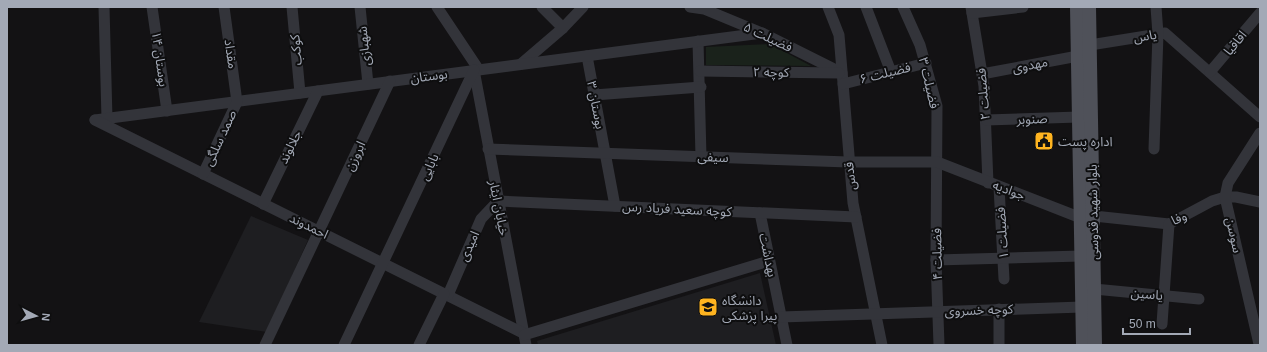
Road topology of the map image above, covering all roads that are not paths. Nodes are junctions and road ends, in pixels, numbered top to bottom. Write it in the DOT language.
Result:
graph roads {
  1 [pos="104,7"];
  2 [pos="152,7"];
  3 [pos="224,7"];
  4 [pos="292,7"];
  5 [pos="360,7"];
  6 [pos="437,7"];
  7 [pos="542,7"];
  8 [pos="583,7"];
  9 [pos="690,7"];
  10 [pos="828,7"];
  11 [pos="866,7"];
  12 [pos="903,7"];
  13 [pos="1023,7"];
  14 [pos="1077,7"];
  15 [pos="1089,7"];
  16 [pos="1156,7"];
  17 [pos="705,8"];
  18 [pos="971,10"];
  19 [pos="1260,13"];
  20 [pos="563,28"];
  21 [pos="762,33"];
  22 [pos="1158,34"];
  23 [pos="698,41"];
  24 [pos="1090,45"];
  25 [pos="587,56"];
  26 [pos="1078,56"];
  27 [pos="926,62"];
  28 [pos="521,64"];
  29 [pos="477,70"];
  30 [pos="700,71"];
  31 [pos="891,72"];
  32 [pos="1210,72"];
  33 [pos="982,74"];
  34 [pos="843,79"];
  35 [pos="390,81"];
  36 [pos="368,84"];
  37 [pos="700,87"];
  38 [pos="318,91"];
  39 [pos="300,93"];
  40 [pos="594,95"];
  41 [pos="237,102"];
  42 [pos="167,111"];
  43 [pos="1079,117"];
  44 [pos="1260,117"];
  45 [pos="107,119"];
  46 [pos="95,120"];
  47 [pos="986,120"];
  48 [pos="1260,133"];
  49 [pos="488,149"];
  50 [pos="1154,149"];
  51 [pos="605,154"];
  52 [pos="701,157"];
  53 [pos="848,162"];
  54 [pos="937,162"];
  55 [pos="203,174"];
  56 [pos="993,185"];
  57 [pos="1225,197"];
  58 [pos="498,201"];
  59 [pos="1260,202"];
  60 [pos="263,204"];
  61 [pos="615,206"];
  62 [pos="760,213"];
  63 [pos="856,217"];
  64 [pos="1087,217"];
  65 [pos="1169,224"];
  66 [pos="319,231"];
  67 [pos="1081,256"];
  68 [pos="1004,257"];
  69 [pos="936,260"];
  70 [pos="769,261"];
  71 [pos="384,263"];
  72 [pos="1004,279"];
  73 [pos="1094,289"];
  74 [pos="446,295"];
  75 [pos="1164,296"];
  76 [pos="1199,299"];
  77 [pos="1082,307"];
  78 [pos="999,310"];
  79 [pos="938,312"];
  80 [pos="876,314"];
  81 [pos="781,317"];
  82 [pos="1162,324"];
  83 [pos="524,338"];
  84 [pos="1258,344"];
  85 [pos="265,345"];
  86 [pos="344,345"];
  87 [pos="419,345"];
  88 [pos="787,345"];
  89 [pos="882,345"];
  90 [pos="940,345"];
  91 [pos="999,345"];
  92 [pos="1083,345"];
  93 [pos="1095,345"];
  1 -- 45 [label="street"];
  2 -- 42 [label="street, بوستان ۱۴"];
  3 -- 41 [label="street, مقداد"];
  4 -- 39 [label="street, کوکب"];
  5 -- 36 [label="street, شهبازی"];
  6 -- 29 [label="street"];
  7 -- 20 [label="street"];
  8 -- 20 [label="street"];
  9 -- 17 [label="street, فضیلت ۵"];
  10 -- 34 [label="street, قدس"];
  11 -- 31 [label="street"];
  12 -- 27 [label="street, فضیلت ۳"];
  13 -- 18 [label="street"];
  14 -- 26 [label="main road, بلوار شهید قدوسی"];
  15 -- 24 [label="main road, بلوار شهید قدوسی"];
  16 -- 22 [label="street"];
  17 -- 21 [label="street, فضیلت ۵"];
  18 -- 33 [label="street, فضیلت ۲"];
  19 -- 32 [label="street, اقاقیا"];
  20 -- 28 [label="street"];
  21 -- 23 [label="street, بوستان"];
  21 -- 34 [label="street, فضیلت ۵"];
  22 -- 24 [label="street, یاس"];
  22 -- 32 [label="street, یاس"];
  22 -- 50 [label="street"];
  23 -- 25 [label="street, بوستان"];
  23 -- 30 [label="street"];
  24 -- 64 [label="main road, بلوار شهید قدوسی"];
  25 -- 28 [label="street, بوستان"];
  25 -- 40 [label="street, بوستان ۳"];
  26 -- 33 [label="street, مهدوی"];
  26 -- 43 [label="main road, بلوار شهید قدوسی"];
  27 -- 31 [label="street, فضیلت ۶"];
  27 -- 54 [label="street, فضیلت ۳"];
  28 -- 29 [label="street, بوستان"];
  29 -- 35 [label="street, بوستان"];
  29 -- 49 [label="street, خیابان ایثار"];
  29 -- 71 [label="street, بابایی"];
  30 -- 34 [label="street, کوچه ۲"];
  30 -- 37 [label="street"];
  31 -- 34 [label="street, فضیلت ۶"];
  32 -- 44 [label="street, یاس"];
  33 -- 47 [label="street, فضیلت ۲"];
  34 -- 53 [label="street, قدس"];
  35 -- 36 [label="street, بوستان"];
  35 -- 66 [label="street, ابروزن"];
  36 -- 38 [label="street, بوستان"];
  37 -- 40 [label="street"];
  37 -- 52 [label="street"];
  38 -- 39 [label="street, بوستان"];
  38 -- 60 [label="street, جلالوند"];
  39 -- 41 [label="street, بوستان"];
  40 -- 51 [label="street, بوستان ۳"];
  41 -- 42 [label="street, بوستان"];
  41 -- 55 [label="street, صمد سلگی"];
  42 -- 45 [label="street, بوستان"];
  43 -- 47 [label="street, صنوبر"];
  43 -- 64 [label="main road, بلوار شهید قدوسی"];
  45 -- 46 [label="street, بوستان"];
  46 -- 55 [label="street, احمدوند"];
  47 -- 56 [label="street, فضیلت ۲"];
  48 -- 57 [label="street"];
  49 -- 51 [label="street, سیفی"];
  49 -- 58 [label="street, خیابان ایثار"];
  51 -- 52 [label="street, سیفی"];
  51 -- 61 [label="street, بوستان ۳"];
  52 -- 53 [label="street, سیفی"];
  53 -- 54 [label="street, سیفی"];
  53 -- 63 [label="street, قدس"];
  54 -- 56 [label="street, جوادیه"];
  54 -- 69 [label="street, فضیلت ۴"];
  55 -- 60 [label="street, احمدوند"];
  56 -- 64 [label="street, جوادیه"];
  56 -- 68 [label="street, فضیلت ۱"];
  57 -- 59 [label="street, وفا"];
  57 -- 65 [label="street, وفا"];
  57 -- 84 [label="street, سوسن"];
  58 -- 61 [label="street, کوچه سعید فریاد رس"];
  58 -- 74 [label="street, امیدی"];
  58 -- 83 [label="street, خیابان ایثار"];
  60 -- 66 [label="street, احمدوند"];
  61 -- 62 [label="street, کوچه سعید فریاد رس"];
  62 -- 63 [label="street, کوچه سعید فریاد رس"];
  62 -- 70 [label="street, بهداشت"];
  63 -- 80 [label="street, قدس"];
  64 -- 65 [label="street, وفا"];
  64 -- 67 [label="main road, بلوار شهید قدوسی"];
  64 -- 73 [label="main road, بلوار شهید قدوسی"];
  65 -- 75 [label="street"];
  66 -- 71 [label="street, احمدوند"];
  66 -- 85 [label="street, ابروزن"];
  67 -- 68 [label="street"];
  67 -- 77 [label="main road, بلوار شهید قدوسی"];
  68 -- 69 [label="street"];
  68 -- 72 [label="street, فضیلت ۱"];
  69 -- 79 [label="street, فضیلت ۴"];
  70 -- 81 [label="street, بهداشت"];
  70 -- 83 [label="street"];
  71 -- 74 [label="street, احمدوند"];
  71 -- 86 [label="street, بابایی"];
  73 -- 75 [label="street, یاسین"];
  73 -- 93 [label="main road, بلوار شهید قدوسی"];
  74 -- 83 [label="street, احمدوند"];
  74 -- 87 [label="street, امیدی"];
  75 -- 76 [label="street, یاسین"];
  75 -- 82 [label="street"];
  77 -- 78 [label="street, کوچه خسروی"];
  77 -- 92 [label="main road, بلوار شهید قدوسی"];
  78 -- 79 [label="street, کوچه خسروی"];
  78 -- 91 [label="street"];
  79 -- 80 [label="street, کوچه خسروی"];
  79 -- 90 [label="street, فضیلت ۴"];
  80 -- 81 [label="street, کوچه خسروی"];
  80 -- 89 [label="street, قدس"];
  81 -- 88 [label="street, بهداشت"];
}
